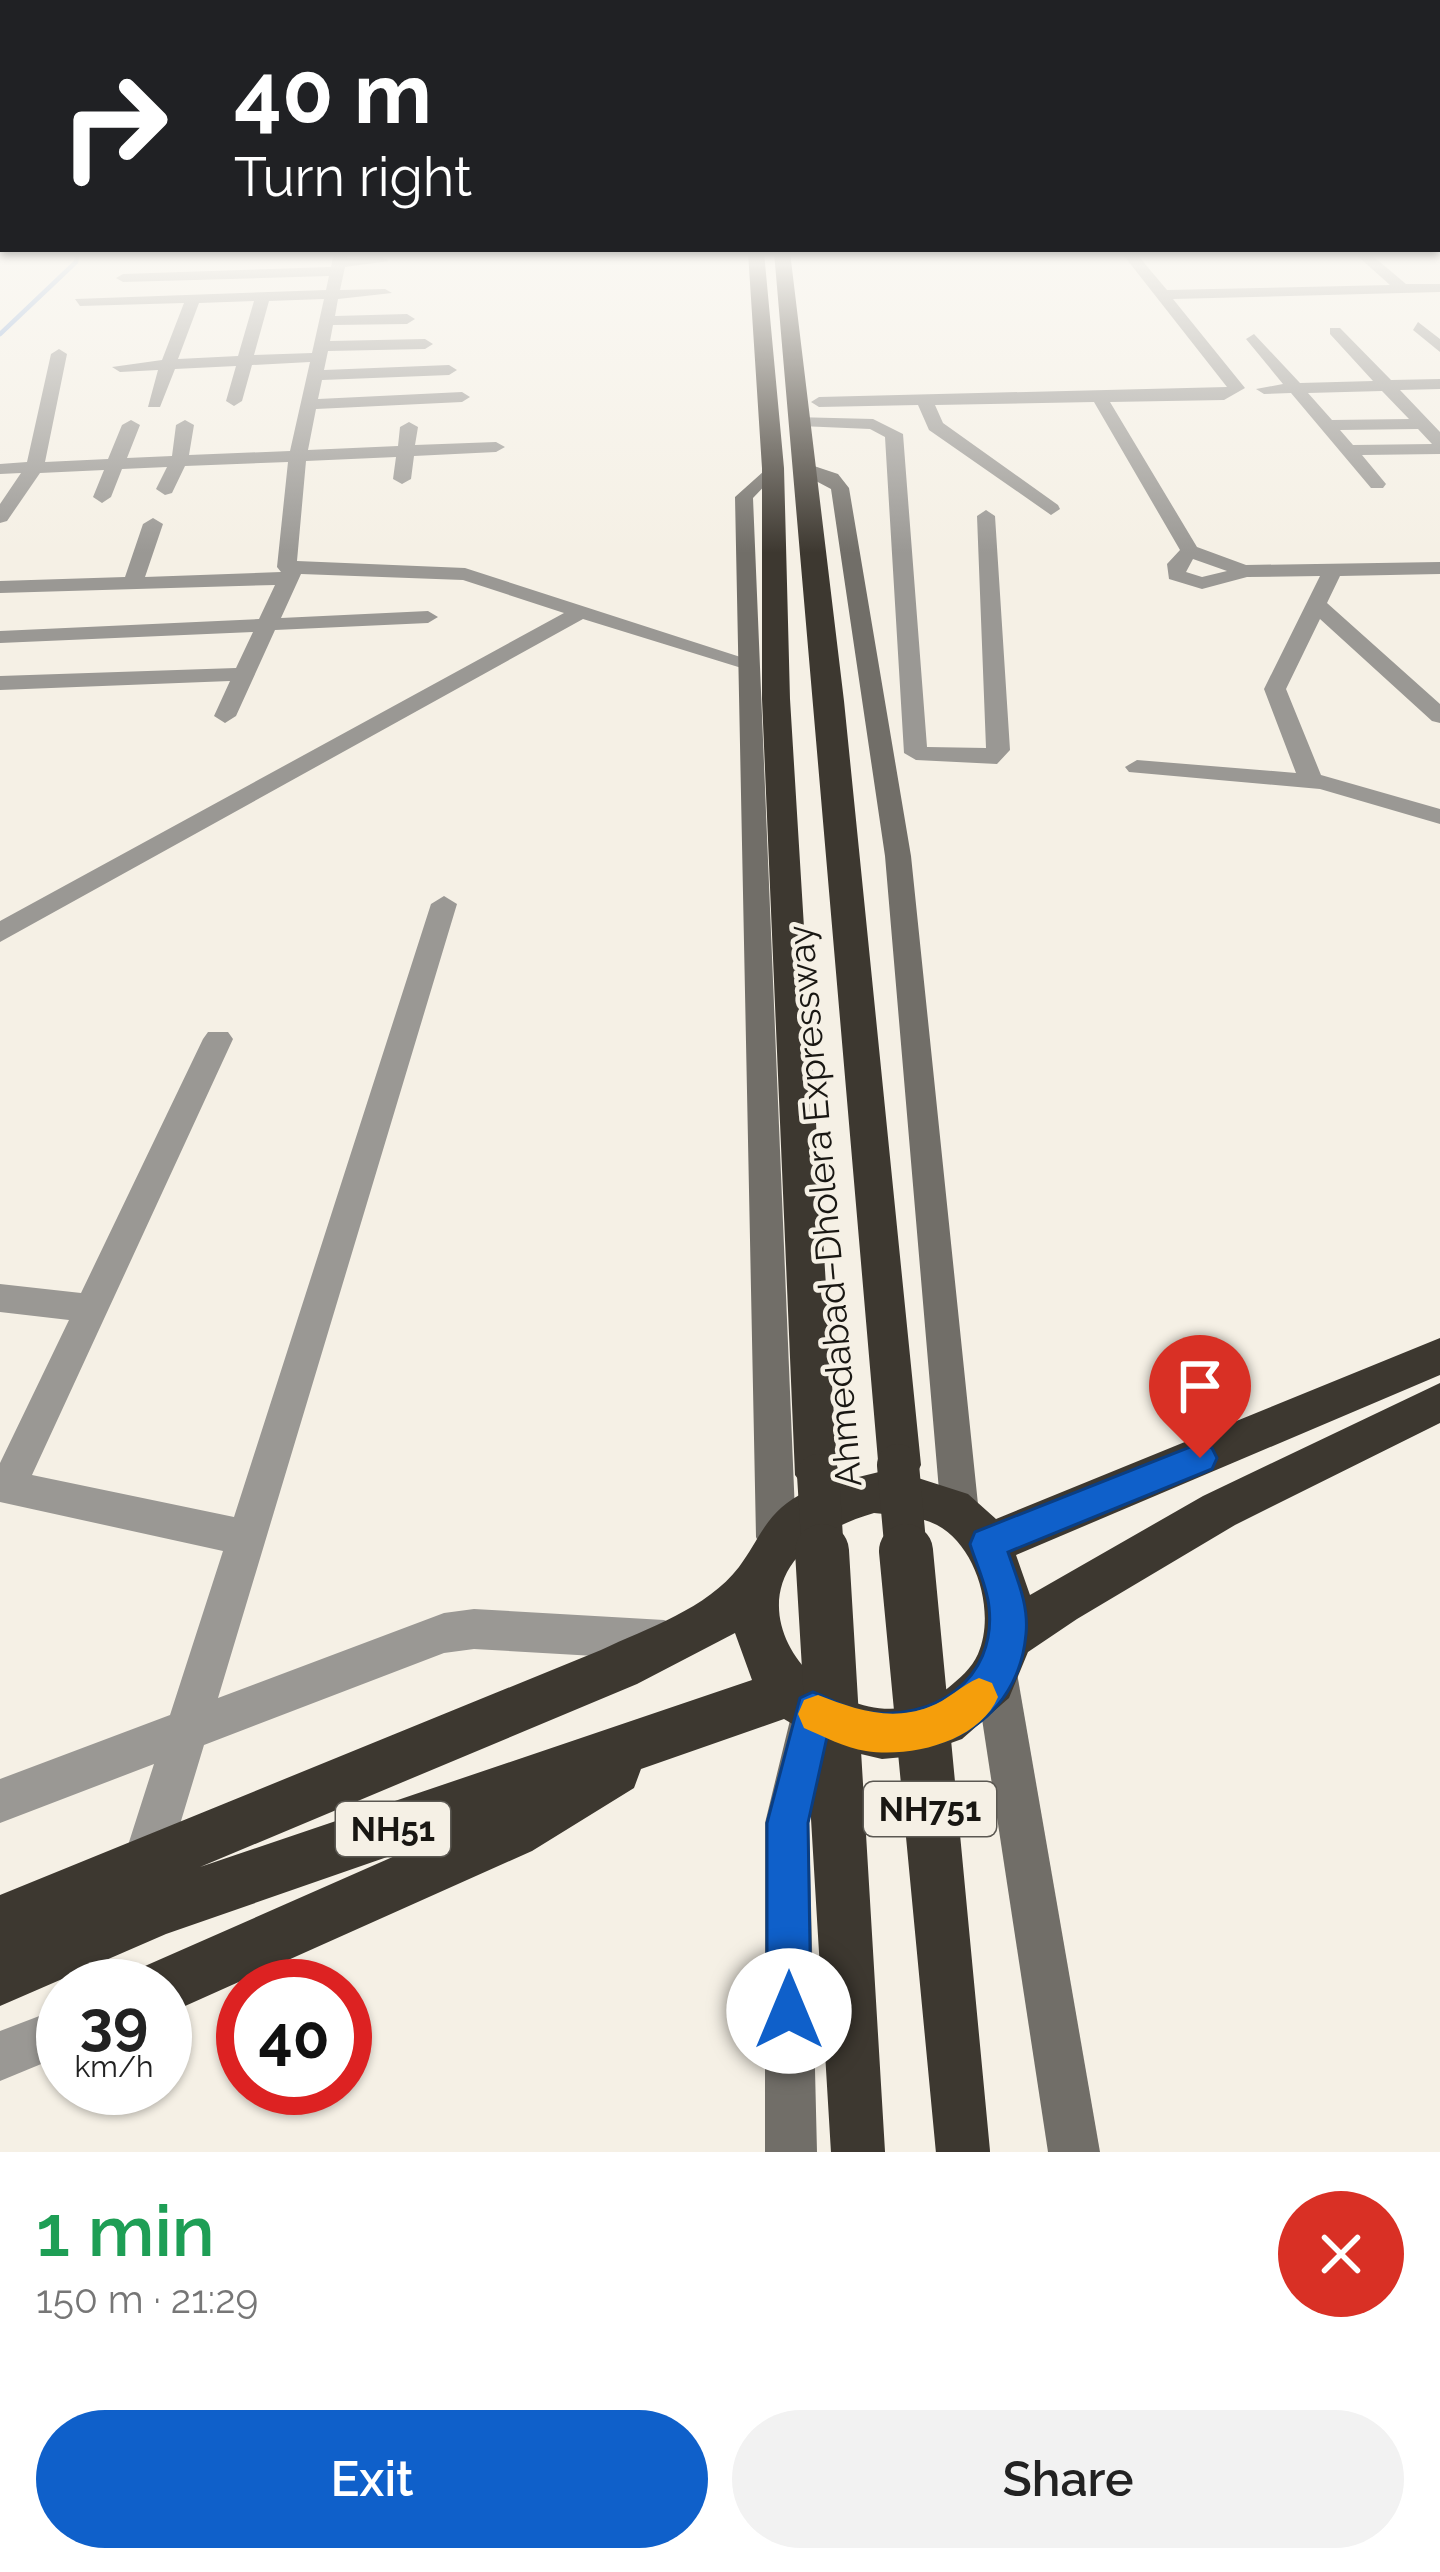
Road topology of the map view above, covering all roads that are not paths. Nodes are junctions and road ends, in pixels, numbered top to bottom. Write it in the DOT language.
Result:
graph roads {
  1 [pos="175,352"];
  2 [pos="249,352"];
  3 [pos="321,352"];
  4 [pos="370,352"];
  5 [pos="771,352"];
  6 [pos="792,352"];
  7 [pos="1208,352"];
  8 [pos="1267,352"];
  9 [pos="1356,352"];
  10 [pos="59,354"];
  11 [pos="320,360"];
  12 [pos="247,361"];
  13 [pos="171,364"];
  14 [pos="120,367"];
  15 [pos="449,370"];
  16 [pos="1440,384"];
  17 [pos="1390,386"];
  18 [pos="1297,388"];
  19 [pos="1264,389"];
  20 [pos="1094,394"];
  21 [pos="462,397"];
  22 [pos="234,401"];
  23 [pos="926,401"];
  24 [pos="154,403"];
  25 [pos="310,404"];
  26 [pos="798,407"];
  27 [pos="1424,424"];
  28 [pos="131,425"];
  29 [pos="185,425"];
  30 [pos="1328,425"];
  31 [pos="409,428"];
  32 [pos="1440,446"];
  33 [pos="1348,450"];
  34 [pos="404,451"];
  35 [pos="298,454"];
  36 [pos="180,460"];
  37 [pos="117,463"];
  38 [pos="35,467"];
  39 [pos="789,468"];
  40 [pos="0,469"];
  41 [pos="494,474"];
  42 [pos="401,479"];
  43 [pos="1377,484"];
  44 [pos="165,489"];
  45 [pos="102,496"];
  46 [pos="1051,508"];
  47 [pos="986,516"];
  48 [pos="0,517"];
  49 [pos="153,524"];
  50 [pos="1440,568"];
  51 [pos="1333,570"];
  52 [pos="291,574"];
  53 [pos="126,584"];
  54 [pos="0,587"];
  55 [pos="1316,604"];
  56 [pos="581,612"];
  57 [pos="428,617"];
  58 [pos="268,624"];
  59 [pos="100,631"];
  60 [pos="0,637"];
  61 [pos="748,663"];
  62 [pos="244,674"];
  63 [pos="79,680"];
  64 [pos="0,682"];
  65 [pos="226,716"];
  66 [pos="1440,716"];
  67 [pos="879,752"];
  68 [pos="916,753"];
  69 [pos="1137,767"];
  70 [pos="1311,781"];
  71 [pos="1440,817"];
  72 [pos="444,904"];
  73 [pos="0,933"];
  74 [pos="218,1039"];
  75 [pos="0,1298"];
  76 [pos="91,1309"];
  77 [pos="1440,1356"];
  78 [pos="1440,1402"];
  79 [pos="4,1485"];
  80 [pos="974,1529"];
  81 [pos="246,1538"];
  82 [pos="766,1560"];
  83 [pos="674,1641"];
  84 [pos="1002,1655"];
  85 [pos="802,1702"];
  86 [pos="186,1730"];
  87 [pos="674,1732"];
  88 [pos="0,1801"];
  89 [pos="145,1864"];
  90 [pos="0,1923"];
  91 [pos="192,1974"];
  92 [pos="0,1977"];
  93 [pos="36,2042"];
  94 [pos="0,2056"];
  95 [pos="790,2152"];
  96 [pos="858,2152"];
  97 [pos="963,2152"];
  98 [pos="1074,2152"];
  1 -- 13 [label="street"];
  2 -- 12 [label="street"];
  3 -- 11 [label="street"];
  4 -- 11 [label="street"];
  5 -- 39 [label="highway, Ahmedabad–Dholera Expressway"];
  6 -- 26 [label="highway, Ahmedabad–Dholera Expressway"];
  7 -- 20 [label="street"];
  8 -- 18 [label="street"];
  9 -- 17 [label="street"];
  10 -- 38 [label="street"];
  11 -- 12 [label="street"];
  11 -- 15 [label="street"];
  11 -- 25 [label="street"];
  12 -- 13 [label="street"];
  12 -- 22 [label="street"];
  13 -- 14 [label="street"];
  13 -- 24 [label="street"];
  16 -- 17 [label="street"];
  17 -- 18 [label="street"];
  17 -- 27 [label="street"];
  18 -- 19 [label="street"];
  18 -- 30 [label="street"];
  20 -- 23 [label="street"];
  20 -- 26 [label="street"];
  20 -- 51 [label="street"];
  21 -- 25 [label="street"];
  23 -- 26 [label="street"];
  23 -- 46 [label="street"];
  25 -- 35 [label="street"];
  26 -- 39 [label="highway, Ahmedabad–Dholera Expressway"];
  26 -- 68 [label="street"];
  27 -- 30 [label="street"];
  27 -- 32 [label="street"];
  28 -- 37 [label="street"];
  29 -- 36 [label="street"];
  30 -- 33 [label="street"];
  31 -- 34 [label="street"];
  32 -- 33 [label="street"];
  33 -- 43 [label="street"];
  34 -- 35 [label="street"];
  34 -- 41 [label="street"];
  34 -- 42 [label="street"];
  35 -- 36 [label="street"];
  35 -- 52 [label="street"];
  36 -- 37 [label="street"];
  36 -- 44 [label="street"];
  37 -- 38 [label="street"];
  37 -- 45 [label="street"];
  38 -- 40 [label="street"];
  38 -- 48 [label="street"];
  39 -- 61 [label="street"];
  39 -- 67 [label="street"];
  39 -- 96 [label="highway, Ahmedabad–Dholera Expressway / NH751, bridge"];
  39 -- 97 [label="highway, Ahmedabad–Dholera Expressway / NH751, bridge"];
  47 -- 68 [label="street"];
  49 -- 53 [label="street"];
  50 -- 51 [label="street"];
  51 -- 55 [label="street"];
  52 -- 53 [label="street"];
  52 -- 56 [label="street"];
  52 -- 58 [label="street"];
  53 -- 54 [label="street"];
  53 -- 59 [label="street"];
  55 -- 66 [label="street"];
  55 -- 70 [label="street"];
  56 -- 61 [label="street"];
  56 -- 73 [label="street"];
  57 -- 58 [label="street"];
  58 -- 59 [label="street"];
  58 -- 62 [label="street"];
  59 -- 60 [label="street"];
  59 -- 63 [label="street"];
  61 -- 82 [label="street"];
  62 -- 63 [label="street"];
  62 -- 65 [label="street"];
  63 -- 64 [label="street"];
  67 -- 68 [label="street"];
  67 -- 80 [label="street"];
  69 -- 70 [label="street"];
  70 -- 71 [label="street"];
  72 -- 81 [label="street"];
  74 -- 76 [label="street"];
  75 -- 76 [label="street"];
  76 -- 79 [label="street"];
  77 -- 80 [label="highway"];
  78 -- 84 [label="highway"];
  79 -- 81 [label="street"];
  80 -- 82 [label="highway, NH51"];
  80 -- 84 [label="highway"];
  81 -- 86 [label="street"];
  82 -- 83 [label="highway, NH51"];
  82 -- 85 [label="highway"];
  83 -- 86 [label="street"];
  83 -- 89 [label="highway, NH51"];
  84 -- 85 [label="highway"];
  84 -- 98 [label="street"];
  85 -- 87 [label="highway, NH51"];
  85 -- 95 [label="street"];
  86 -- 88 [label="street"];
  86 -- 89 [label="street"];
  87 -- 91 [label="highway"];
  87 -- 92 [label="highway, NH51"];
  89 -- 90 [label="highway, NH51"];
  93 -- 94 [label="street"];
}
